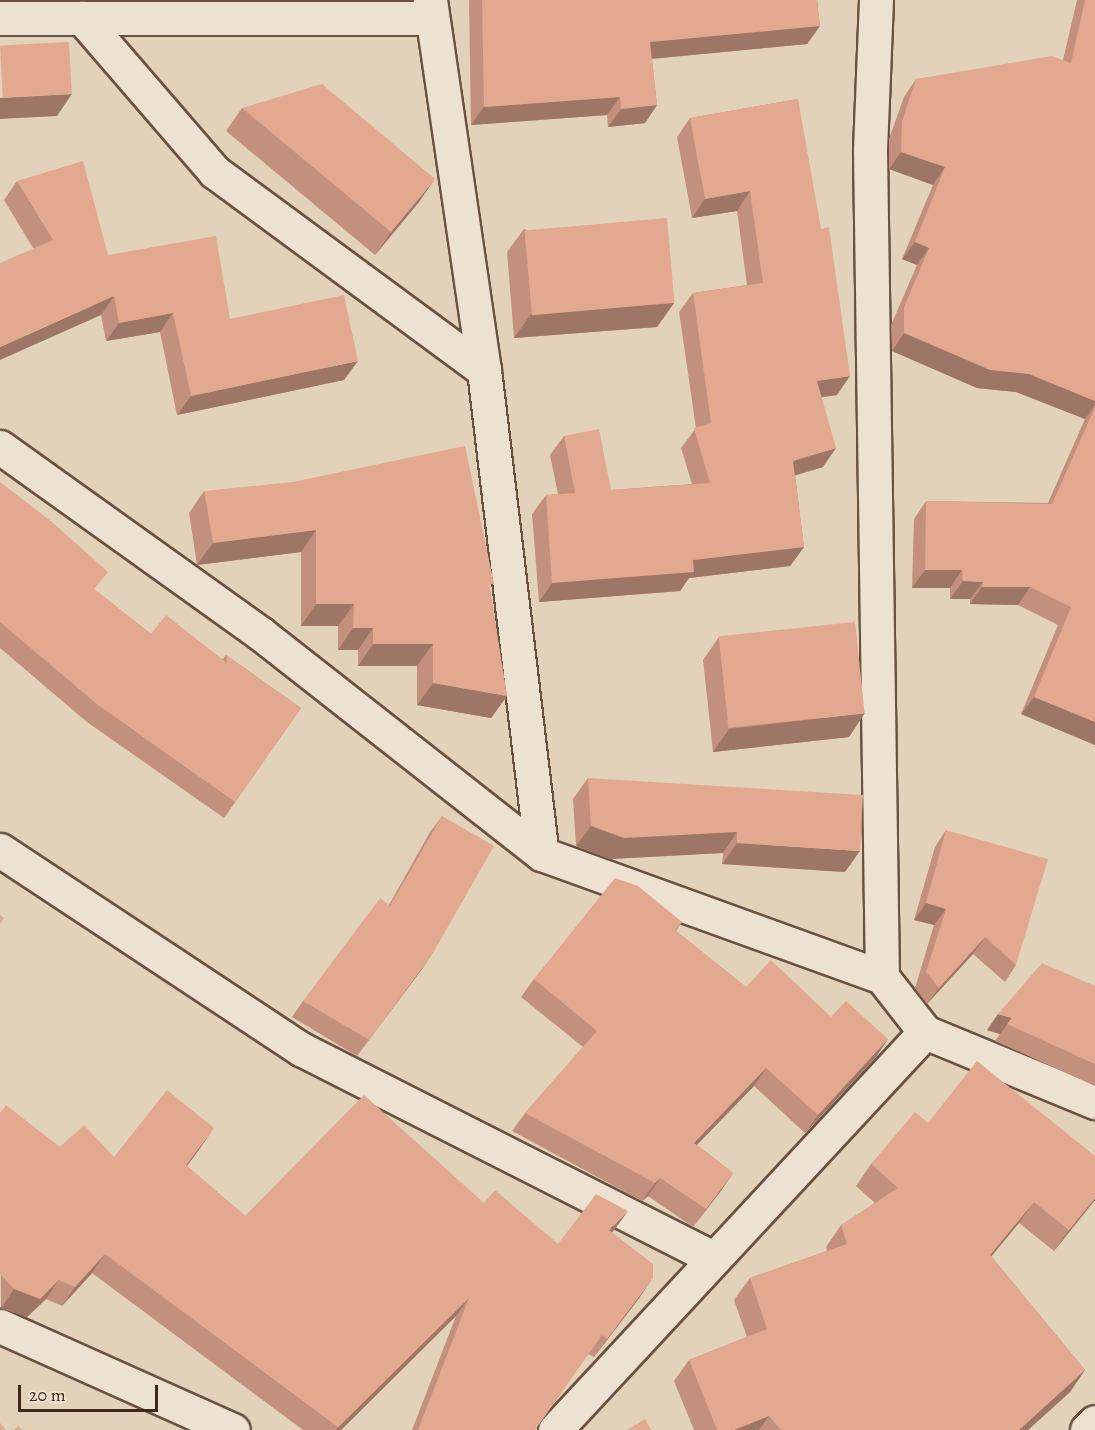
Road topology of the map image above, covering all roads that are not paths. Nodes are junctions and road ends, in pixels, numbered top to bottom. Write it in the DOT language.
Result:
graph roads {
  1 [pos="876,0"];
  2 [pos="431,9"];
  3 [pos="0,18"];
  4 [pos="82,18"];
  5 [pos="484,370"];
  6 [pos="0,447"];
  7 [pos="0,850"];
  8 [pos="542,854"];
  9 [pos="882,977"];
  10 [pos="925,1032"];
  11 [pos="1095,1102"];
  12 [pos="713,1258"];
  13 [pos="0,1326"];
  14 [pos="1095,1422"];
  15 [pos="233,1430"];
  16 [pos="555,1430"];
  17 [pos="1087,1430"];
  1 -- 9 [label="street"];
  2 -- 4 [label="street"];
  2 -- 5 [label="street"];
  3 -- 4 [label="street"];
  4 -- 5 [label="street"];
  5 -- 8 [label="street"];
  6 -- 8 [label="street"];
  7 -- 12 [label="street"];
  8 -- 9 [label="street"];
  9 -- 10 [label="street"];
  10 -- 11 [label="street"];
  10 -- 12 [label="street"];
  12 -- 16 [label="street"];
  13 -- 15 [label="street"];
  14 -- 17 [label="street"];
}
